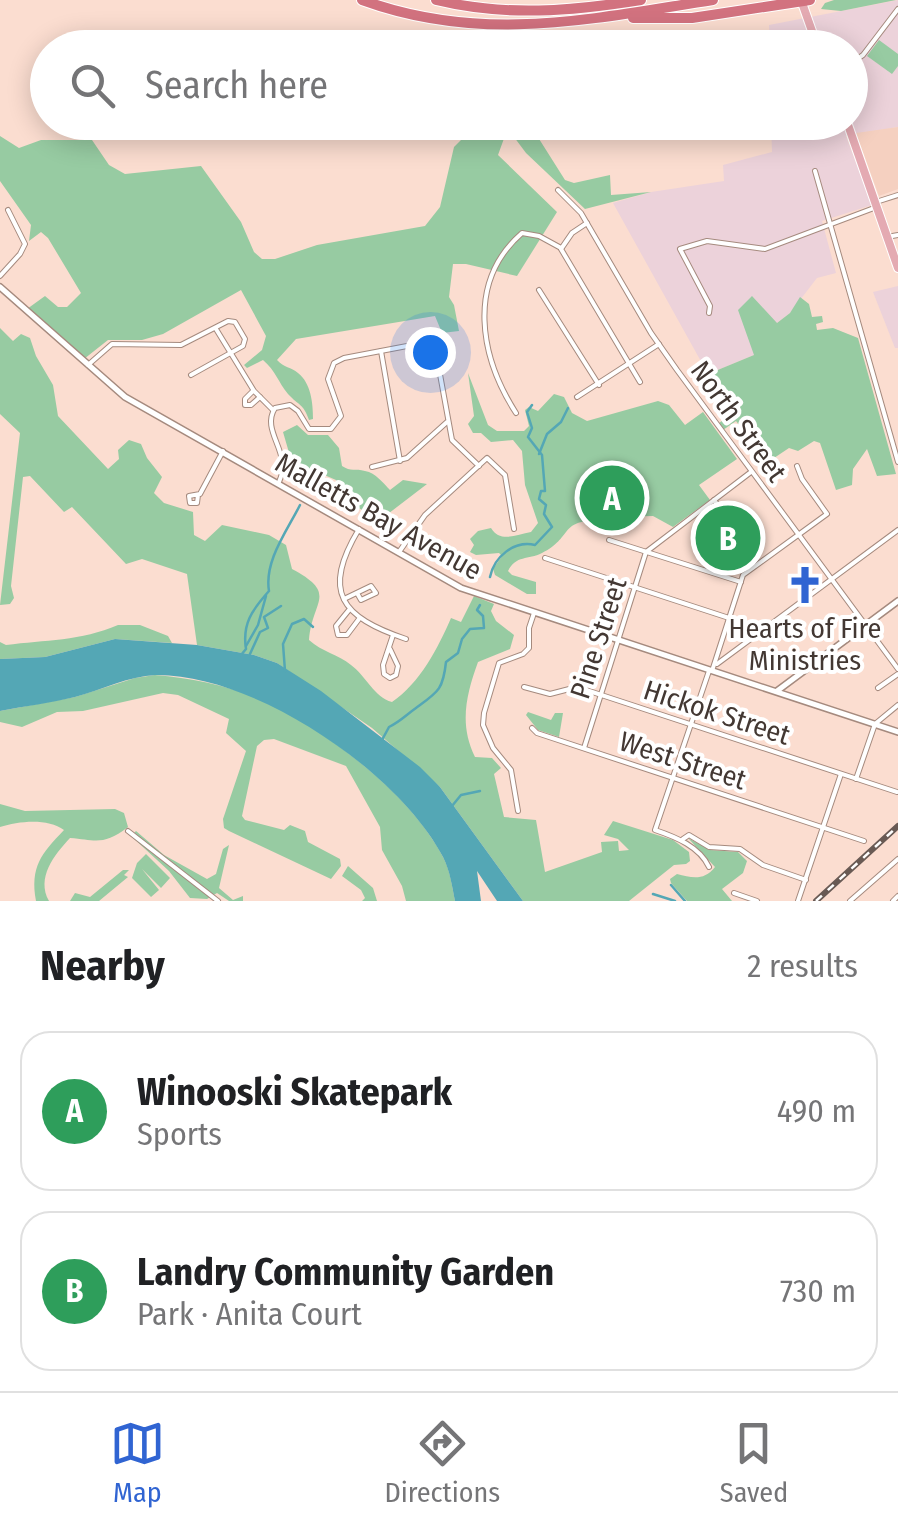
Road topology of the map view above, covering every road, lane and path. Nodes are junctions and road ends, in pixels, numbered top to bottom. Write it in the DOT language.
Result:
graph roads {
  1 [pos="362,0"];
  2 [pos="436,0"];
  3 [pos="641,0"];
  4 [pos="713,0"];
  5 [pos="628,1"];
  6 [pos="804,1"];
  7 [pos="898,9"];
  8 [pos="592,19"];
  9 [pos="813,30"];
  10 [pos="868,49"];
  11 [pos="854,140"];
  12 [pos="815,170"];
  13 [pos="558,190"];
  14 [pos="898,195"];
  15 [pos="876,205"];
  16 [pos="8,210"];
  17 [pos="587,223"];
  18 [pos="829,224"];
  19 [pos="898,235"];
  20 [pos="888,237"];
  21 [pos="561,248"];
  22 [pos="898,268"];
  23 [pos="0,276"];
  24 [pos="0,286"];
  25 [pos="539,290"];
  26 [pos="709,313"];
  27 [pos="215,328"];
  28 [pos="659,344"];
  29 [pos="382,351"];
  30 [pos="229,354"];
  31 [pos="88,365"];
  32 [pos="628,365"];
  33 [pos="190,375"];
  34 [pos="640,382"];
  35 [pos="599,385"];
  36 [pos="254,391"];
  37 [pos="577,397"];
  38 [pos="260,398"];
  39 [pos="273,410"];
  40 [pos="518,410"];
  41 [pos="448,420"];
  42 [pos="223,451"];
  43 [pos="400,461"];
  44 [pos="898,462"];
  45 [pos="479,466"];
  46 [pos="796,466"];
  47 [pos="372,468"];
  48 [pos="751,472"];
  49 [pos="279,482"];
  50 [pos="198,495"];
  51 [pos="714,500"];
  52 [pos="740,528"];
  53 [pos="359,529"];
  54 [pos="514,530"];
  55 [pos="898,530"];
  56 [pos="798,535"];
  57 [pos="609,540"];
  58 [pos="399,552"];
  59 [pos="646,552"];
  60 [pos="544,558"];
  61 [pos="831,580"];
  62 [pos="740,582"];
  63 [pos="635,588"];
  64 [pos="356,593"];
  65 [pos="344,598"];
  66 [pos="898,601"];
  67 [pos="350,609"];
  68 [pos="534,613"];
  69 [pos="729,618"];
  70 [pos="359,619"];
  71 [pos="865,625"];
  72 [pos="394,635"];
  73 [pos="406,639"];
  74 [pos="618,640"];
  75 [pos="390,650"];
  76 [pos="712,669"];
  77 [pos="898,671"];
  78 [pos="524,687"];
  79 [pos="878,688"];
  80 [pos="777,691"];
  81 [pos="600,695"];
  82 [pos="898,705"];
  83 [pos="691,724"];
  84 [pos="874,724"];
  85 [pos="532,728"];
  86 [pos="898,732"];
  87 [pos="584,748"];
  88 [pos="841,774"];
  89 [pos="673,778"];
  90 [pos="856,779"];
  91 [pos="897,792"];
  92 [pos="518,811"];
  93 [pos="823,826"];
  94 [pos="128,831"];
  95 [pos="681,840"];
  96 [pos="864,841"];
  97 [pos="898,859"];
  98 [pos="709,868"];
  99 [pos="806,880"];
  100 [pos="734,893"];
  101 [pos="218,901"];
  102 [pos="756,901"];
  103 [pos="798,901"];
  104 [pos="850,901"];
  1 -- 8 [label="highway"];
  2 -- 5 [label="highway"];
  3 -- 5 [label="highway"];
  4 -- 8 [label="highway"];
  6 -- 8 [label="highway"];
  6 -- 9 [label="main road"];
  7 -- 10 [label="street"];
  11 -- 15 [label="main road"];
  12 -- 18 [label="street"];
  13 -- 17 [label="street, North Street"];
  14 -- 15 [label="street"];
  15 -- 18 [label="street"];
  15 -- 20 [label="main road"];
  16 -- 23 [label="street"];
  17 -- 21 [label="street"];
  17 -- 28 [label="street, North Street"];
  18 -- 26 [label="street"];
  18 -- 44 [label="street"];
  19 -- 20 [label="street"];
  20 -- 22 [label="main road"];
  21 -- 32 [label="street"];
  21 -- 40 [label="street"];
  24 -- 31 [label="street, Malletts Bay Avenue"];
  25 -- 35 [label="street"];
  27 -- 30 [label="street"];
  27 -- 30 [label="street"];
  27 -- 31 [label="street"];
  28 -- 32 [label="street"];
  28 -- 48 [label="street, North Street"];
  29 -- 39 [label="street"];
  29 -- 41 [label="street"];
  29 -- 43 [label="street"];
  30 -- 33 [label="street"];
  30 -- 36 [label="street"];
  31 -- 42 [label="street, Malletts Bay Avenue"];
  32 -- 34 [label="street"];
  32 -- 35 [label="street"];
  35 -- 37 [label="street"];
  36 -- 38 [label="street"];
  36 -- 38 [label="street"];
  38 -- 39 [label="street"];
  39 -- 49 [label="street"];
  41 -- 43 [label="street"];
  41 -- 45 [label="street"];
  42 -- 49 [label="street, Malletts Bay Avenue"];
  42 -- 50 [label="street"];
  43 -- 47 [label="street"];
  45 -- 54 [label="street"];
  45 -- 58 [label="street"];
  46 -- 56 [label="street"];
  48 -- 51 [label="street, Pine Street"];
  48 -- 56 [label="street, North Street"];
  49 -- 53 [label="street, Malletts Bay Avenue"];
  51 -- 52 [label="street"];
  51 -- 59 [label="street, Pine Street"];
  53 -- 58 [label="street, Malletts Bay Avenue"];
  53 -- 65 [label="street"];
  55 -- 61 [label="street"];
  56 -- 61 [label="street, North Street"];
  56 -- 62 [label="street"];
  57 -- 59 [label="street"];
  58 -- 68 [label="street, Malletts Bay Avenue"];
  59 -- 62 [label="street"];
  59 -- 63 [label="street, Pine Street"];
  60 -- 63 [label="street"];
  61 -- 71 [label="street, North Street"];
  61 -- 76 [label="street"];
  62 -- 69 [label="street"];
  63 -- 69 [label="street"];
  63 -- 74 [label="street, Pine Street"];
  64 -- 65 [label="street"];
  65 -- 67 [label="street"];
  66 -- 71 [label="street"];
  67 -- 70 [label="street"];
  67 -- 70 [label="street"];
  68 -- 74 [label="street, Malletts Bay Avenue"];
  68 -- 92 [label="street"];
  69 -- 76 [label="street"];
  70 -- 72 [label="street"];
  71 -- 77 [label="street, North Street"];
  71 -- 80 [label="street"];
  72 -- 73 [label="street"];
  72 -- 75 [label="street"];
  74 -- 76 [label="street, Malletts Bay Avenue"];
  74 -- 81 [label="street, Pine Street"];
  75 -- 75 [label="street"];
  76 -- 80 [label="street, Malletts Bay Avenue"];
  76 -- 83 [label="street"];
  77 -- 79 [label="street"];
  78 -- 81 [label="street, Hickok Street"];
  80 -- 84 [label="street, Malletts Bay Avenue"];
  81 -- 83 [label="street, Hickok Street"];
  81 -- 87 [label="street, Pine Street"];
  82 -- 84 [label="street"];
  83 -- 88 [label="street, Hickok Street"];
  83 -- 89 [label="street"];
  84 -- 86 [label="street, Malletts Bay Avenue"];
  84 -- 90 [label="street"];
  85 -- 87 [label="street, West Street"];
  87 -- 89 [label="street, West Street"];
  88 -- 90 [label="street, Hickok Street"];
  88 -- 93 [label="street"];
  89 -- 93 [label="street, West Street"];
  89 -- 95 [label="street"];
  90 -- 91 [label="street, Hickok Street"];
  93 -- 96 [label="street, West Street"];
  93 -- 99 [label="street"];
  94 -- 101 [label="street"];
  95 -- 98 [label="street"];
  95 -- 99 [label="street"];
  97 -- 104 [label="street"];
  99 -- 103 [label="street"];
  100 -- 102 [label="street"];
}
